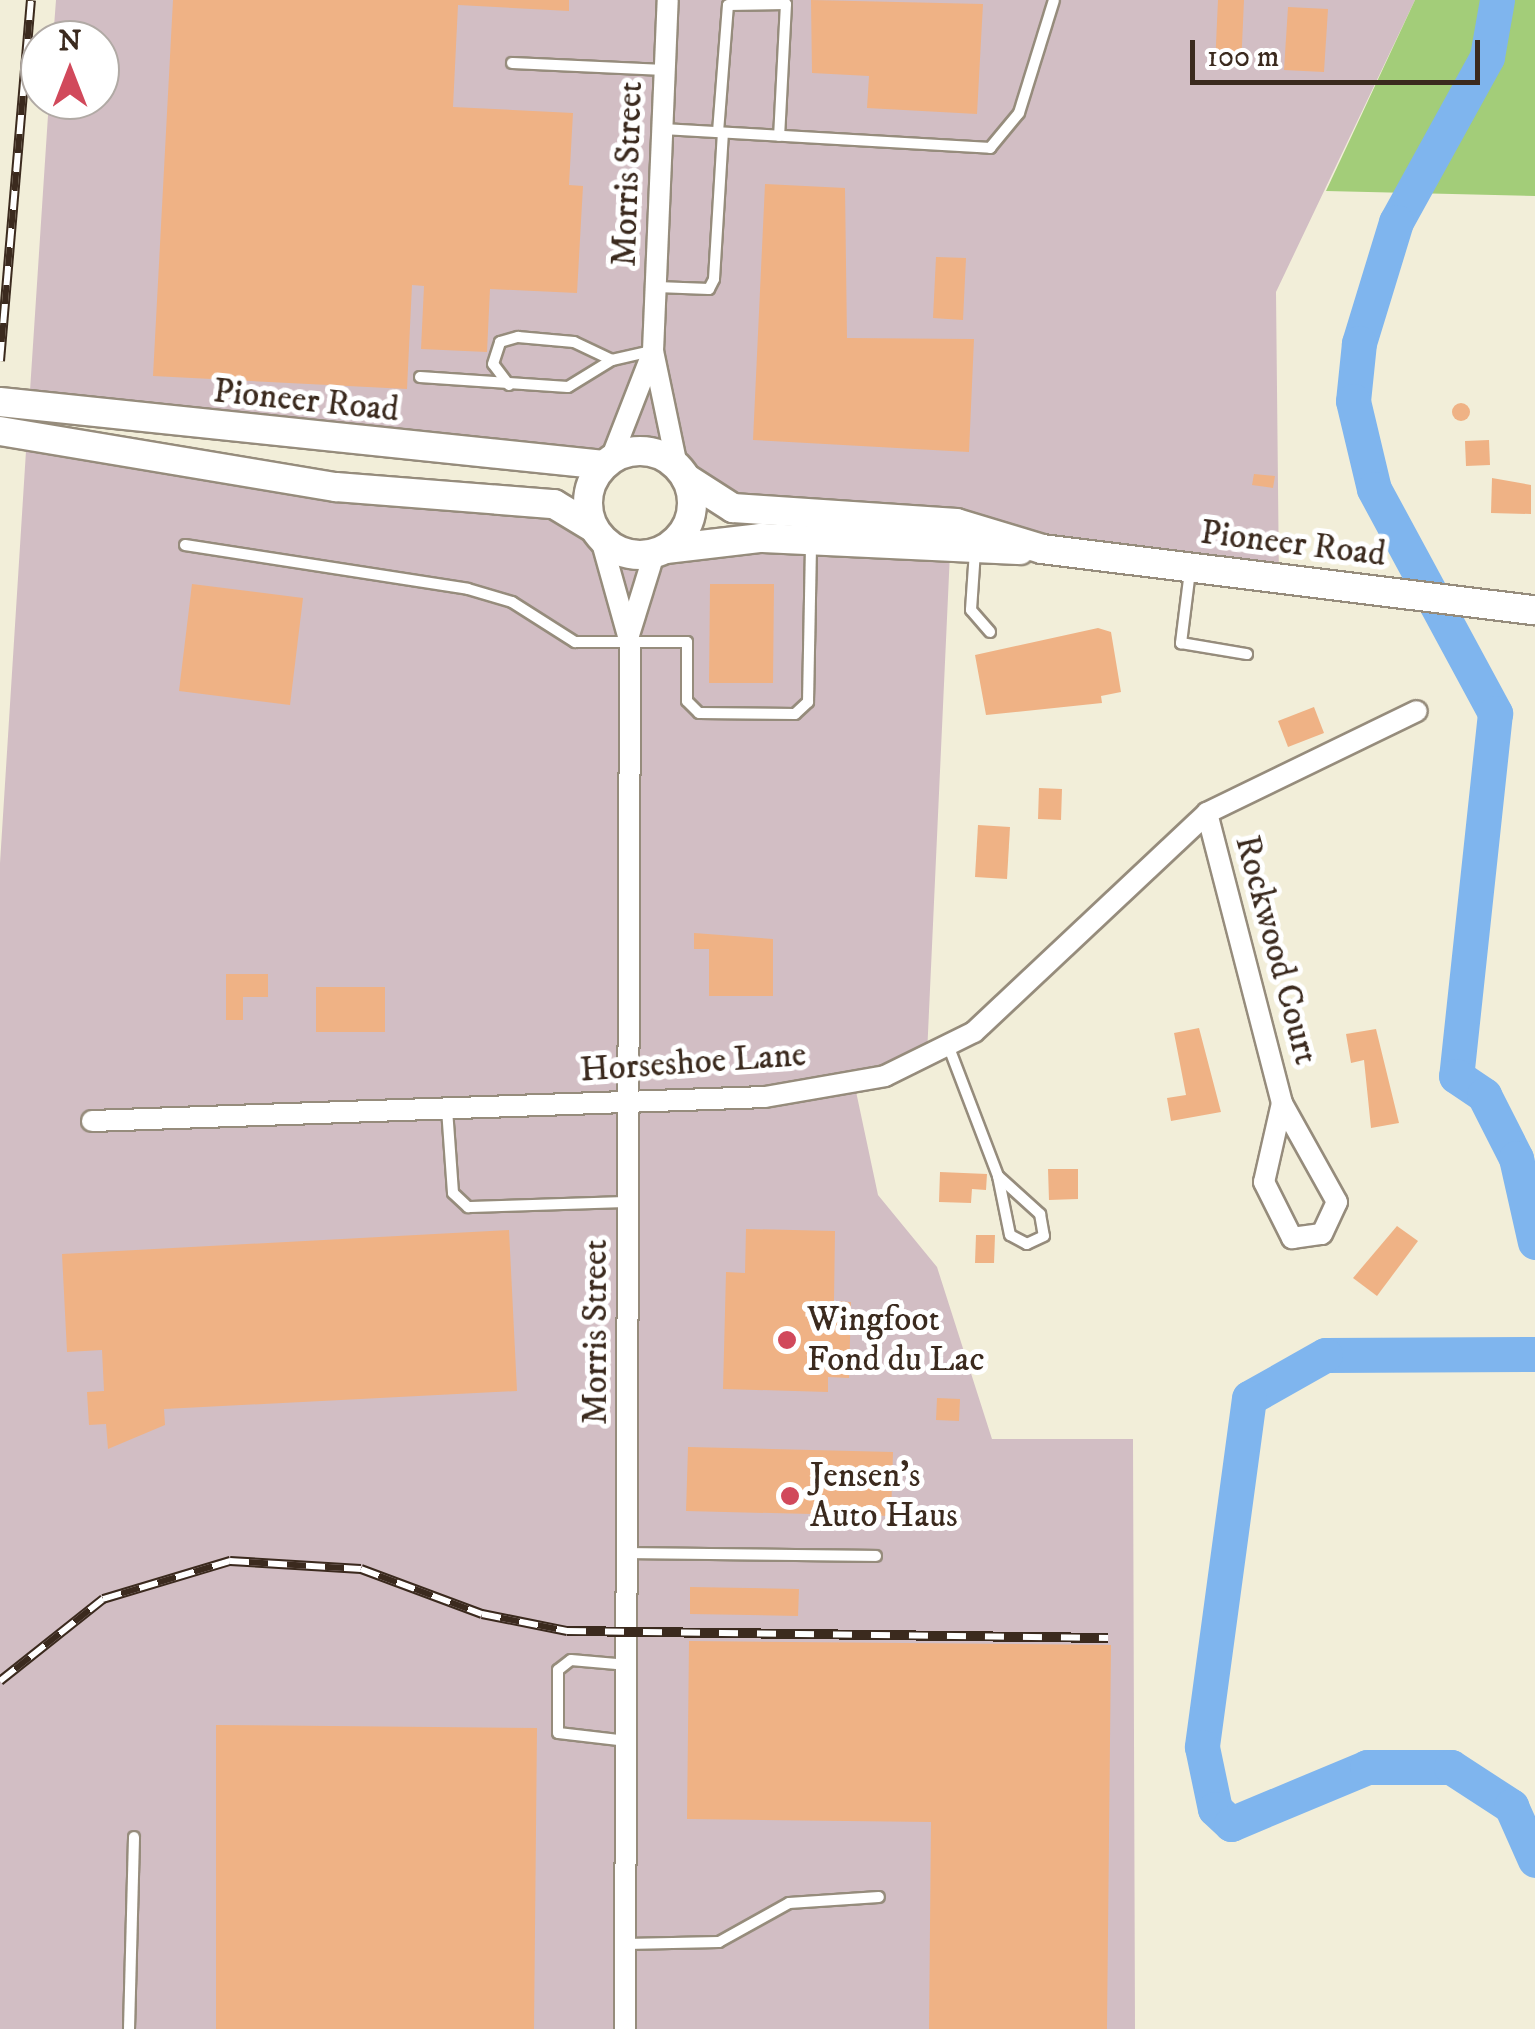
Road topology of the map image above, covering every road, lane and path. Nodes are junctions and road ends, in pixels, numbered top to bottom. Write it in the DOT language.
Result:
graph roads {
  1 [pos="668,0"];
  2 [pos="1054,0"];
  3 [pos="512,64"];
  4 [pos="665,70"];
  5 [pos="662,129"];
  6 [pos="720,132"];
  7 [pos="779,136"];
  8 [pos="656,287"];
  9 [pos="653,351"];
  10 [pos="612,360"];
  11 [pos="420,377"];
  12 [pos="510,384"];
  13 [pos="0,402"];
  14 [pos="0,432"];
  15 [pos="608,462"];
  16 [pos="682,472"];
  17 [pos="597,533"];
  18 [pos="812,540"];
  19 [pos="976,541"];
  20 [pos="184,545"];
  21 [pos="660,552"];
  22 [pos="1190,570"];
  23 [pos="1535,610"];
  24 [pos="990,632"];
  25 [pos="630,639"];
  26 [pos="1247,654"];
  27 [pos="1417,711"];
  28 [pos="1208,813"];
  29 [pos="947,1044"];
  30 [pos="629,1102"];
  31 [pos="1282,1102"];
  32 [pos="447,1109"];
  33 [pos="92,1121"];
  34 [pos="998,1176"];
  35 [pos="629,1202"];
  36 [pos="629,1552"];
  37 [pos="876,1556"];
  38 [pos="628,1665"];
  39 [pos="628,1741"];
  40 [pos="134,1837"];
  41 [pos="879,1897"];
  42 [pos="626,1944"];
  43 [pos="129,2029"];
  44 [pos="626,2029"];
  1 -- 4 [label="street, Morris Street"];
  2 -- 7 [label="lane"];
  3 -- 4 [label="lane"];
  4 -- 5 [label="street, Morris Street"];
  5 -- 6 [label="lane"];
  5 -- 8 [label="street, Morris Street"];
  6 -- 7 [label="lane"];
  6 -- 7 [label="lane"];
  6 -- 8 [label="lane"];
  8 -- 9 [label="street, Morris Street"];
  9 -- 10 [label="lane"];
  9 -- 15 [label="street, Morris Street"];
  9 -- 16 [label="street, Morris Street"];
  10 -- 12 [label="lane"];
  10 -- 12 [label="lane"];
  11 -- 12 [label="lane"];
  13 -- 15 [label="main road, Pioneer Road"];
  14 -- 17 [label="main road, Pioneer Road"];
  15 -- 16 [label="main road"];
  15 -- 17 [label="main road"];
  16 -- 19 [label="main road, Pioneer Road"];
  16 -- 21 [label="main road"];
  17 -- 21 [label="main road"];
  17 -- 25 [label="street, Morris Street"];
  18 -- 19 [label="main road, Pioneer Road"];
  18 -- 21 [label="main road, Pioneer Road"];
  18 -- 25 [label="lane"];
  19 -- 22 [label="main road, Pioneer Road"];
  19 -- 24 [label="lane"];
  20 -- 25 [label="lane"];
  21 -- 25 [label="street, Morris Street"];
  22 -- 23 [label="main road, Pioneer Road"];
  22 -- 26 [label="lane"];
  25 -- 30 [label="street, Morris Street"];
  27 -- 28 [label="street, Horseshoe Lane"];
  28 -- 29 [label="street, Horseshoe Lane"];
  28 -- 31 [label="street, Rockwood Court"];
  29 -- 30 [label="street, Horseshoe Lane"];
  29 -- 34 [label="lane"];
  30 -- 32 [label="street, Horseshoe Lane"];
  30 -- 35 [label="street, Morris Street"];
  31 -- 31 [label="street, Rockwood Court"];
  32 -- 33 [label="street, Horseshoe Lane"];
  32 -- 35 [label="lane"];
  34 -- 34 [label="lane"];
  35 -- 36 [label="street, Morris Street"];
  36 -- 37 [label="lane"];
  36 -- 38 [label="street, Morris Street"];
  38 -- 39 [label="street, Morris Street"];
  38 -- 39 [label="lane"];
  39 -- 42 [label="street, Morris Street"];
  40 -- 43 [label="lane"];
  41 -- 42 [label="lane"];
  42 -- 44 [label="street, Morris Street"];
}
